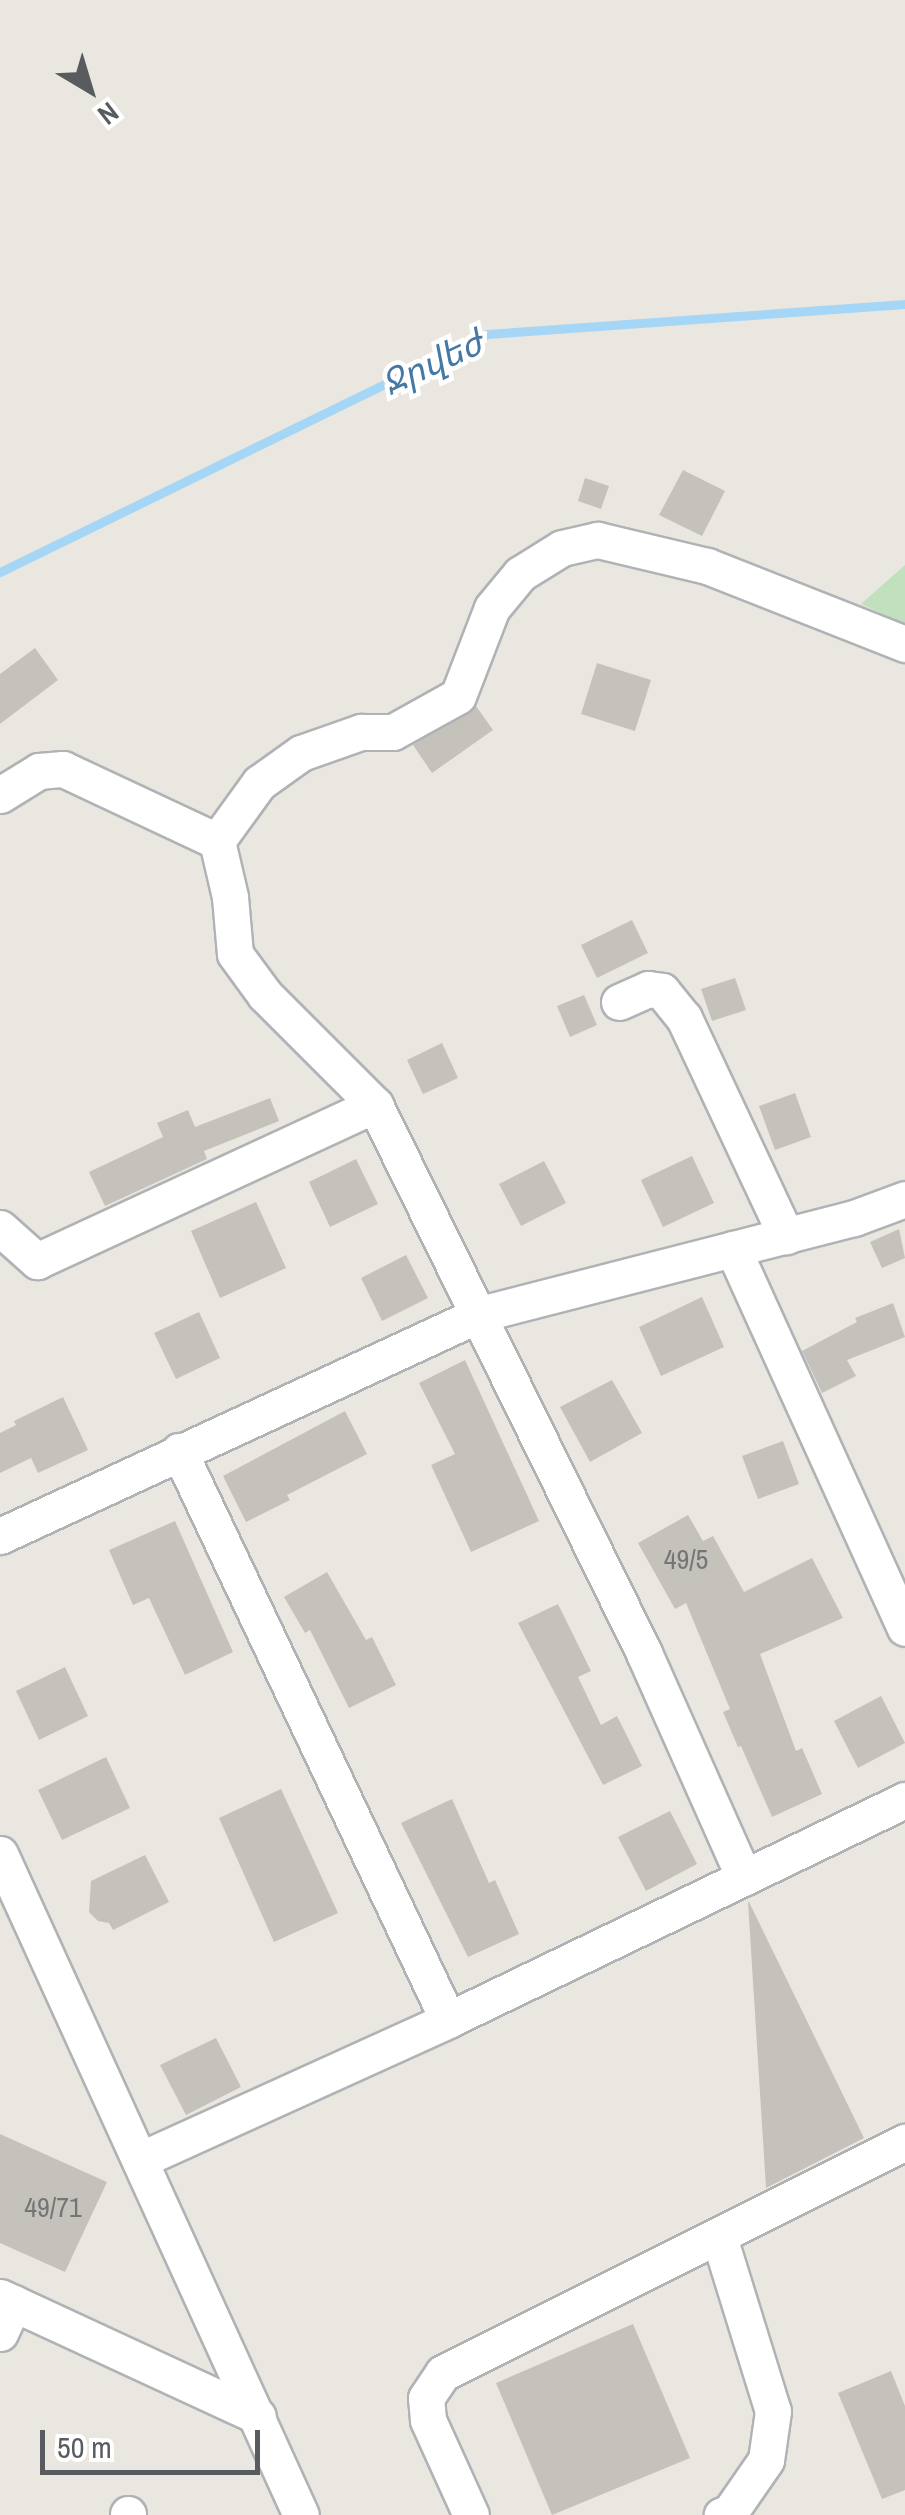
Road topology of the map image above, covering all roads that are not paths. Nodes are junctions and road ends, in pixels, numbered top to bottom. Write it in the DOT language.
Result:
graph roads {
  1 [pos="905,644"];
  2 [pos="0,795"];
  3 [pos="217,841"];
  4 [pos="619,1002"];
  5 [pos="374,1105"];
  6 [pos="905,1199"];
  7 [pos="0,1228"];
  8 [pos="786,1236"];
  9 [pos="733,1249"];
  10 [pos="480,1314"];
  11 [pos="178,1451"];
  12 [pos="0,1536"];
  13 [pos="905,1628"];
  14 [pos="905,1800"];
  15 [pos="0,1854"];
  16 [pos="744,1878"];
  17 [pos="448,2020"];
  18 [pos="905,2142"];
  19 [pos="142,2159"];
  20 [pos="718,2237"];
  21 [pos="5,2311"];
  22 [pos="258,2416"];
  23 [pos="302,2515"];
  24 [pos="470,2515"];
  25 [pos="722,2515"];
  1 -- 3 [label="street"];
  2 -- 3 [label="street"];
  3 -- 5 [label="street"];
  4 -- 8 [label="street"];
  5 -- 7 [label="street"];
  5 -- 10 [label="street"];
  6 -- 8 [label="street"];
  8 -- 9 [label="street"];
  9 -- 10 [label="street"];
  9 -- 13 [label="street"];
  10 -- 11 [label="street"];
  10 -- 16 [label="street"];
  11 -- 12 [label="street"];
  11 -- 17 [label="street"];
  14 -- 16 [label="street"];
  15 -- 19 [label="street"];
  16 -- 17 [label="street"];
  17 -- 19 [label="street"];
  18 -- 20 [label="street"];
  19 -- 22 [label="street"];
  20 -- 24 [label="street"];
  20 -- 25 [label="street"];
  21 -- 22 [label="street"];
  22 -- 23 [label="street"];
}
